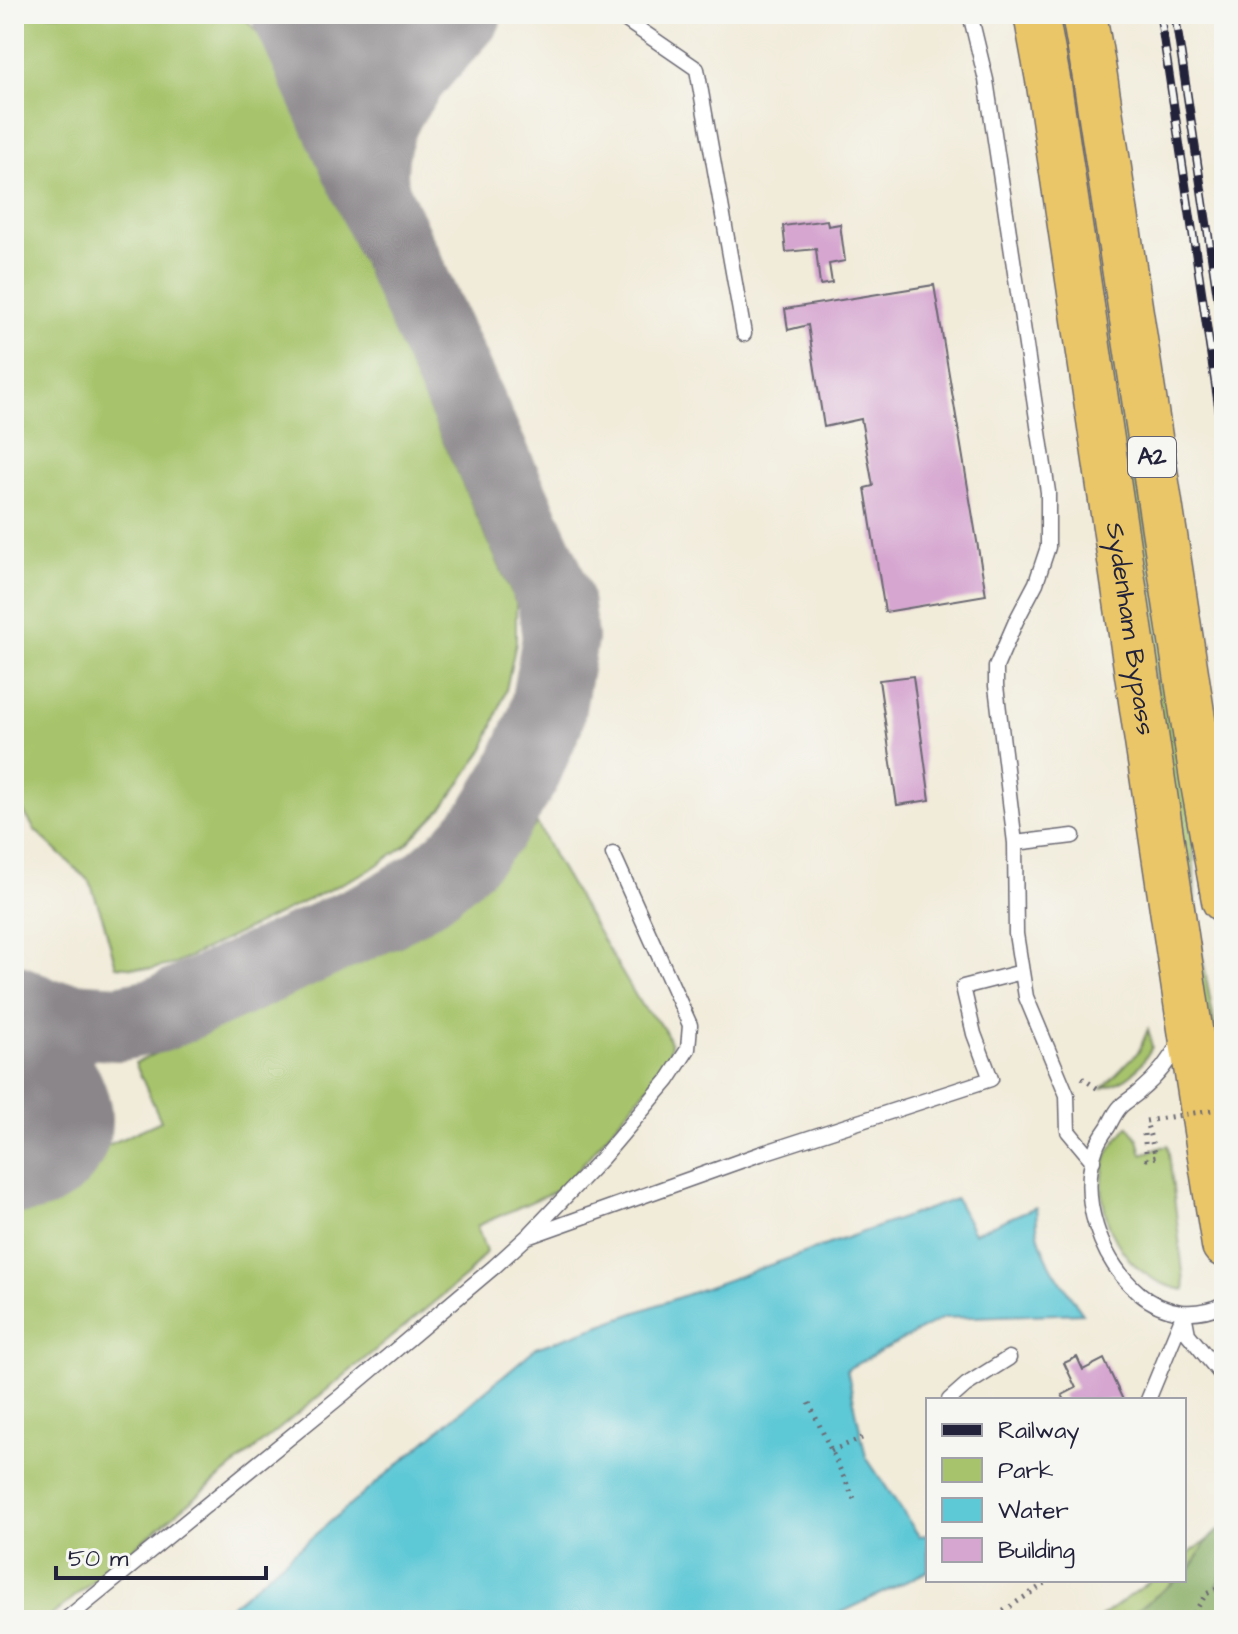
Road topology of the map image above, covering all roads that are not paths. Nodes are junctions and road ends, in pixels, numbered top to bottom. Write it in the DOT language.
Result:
graph roads {
  1 [pos="617,14"];
  2 [pos="970,14"];
  3 [pos="1036,14"];
  4 [pos="1084,14"];
  5 [pos="744,334"];
  6 [pos="1073,836"];
  7 [pos="1015,843"];
  8 [pos="613,854"];
  9 [pos="1224,900"];
  10 [pos="1022,972"];
  11 [pos="1189,1024"];
  12 [pos="1093,1161"];
  13 [pos="528,1236"];
  14 [pos="1224,1245"];
  15 [pos="1224,1304"];
  16 [pos="1184,1313"];
  17 [pos="1009,1358"];
  18 [pos="1224,1378"];
  19 [pos="951,1398"];
  20 [pos="1149,1398"];
  21 [pos="65,1620"];
  1 -- 5 [label="lane"];
  2 -- 7 [label="lane"];
  3 -- 11 [label="highway, Sydenham Bypass / A2"];
  4 -- 9 [label="highway, Sydenham Bypass / A2"];
  6 -- 7 [label="lane"];
  7 -- 10 [label="lane"];
  8 -- 13 [label="lane"];
  10 -- 12 [label="lane"];
  10 -- 13 [label="lane"];
  11 -- 12 [label="lane"];
  11 -- 14 [label="highway, Sydenham Bypass / A2"];
  12 -- 16 [label="lane"];
  13 -- 21 [label="lane"];
  15 -- 16 [label="lane"];
  16 -- 18 [label="lane"];
  16 -- 20 [label="lane"];
  17 -- 19 [label="lane"];
}
